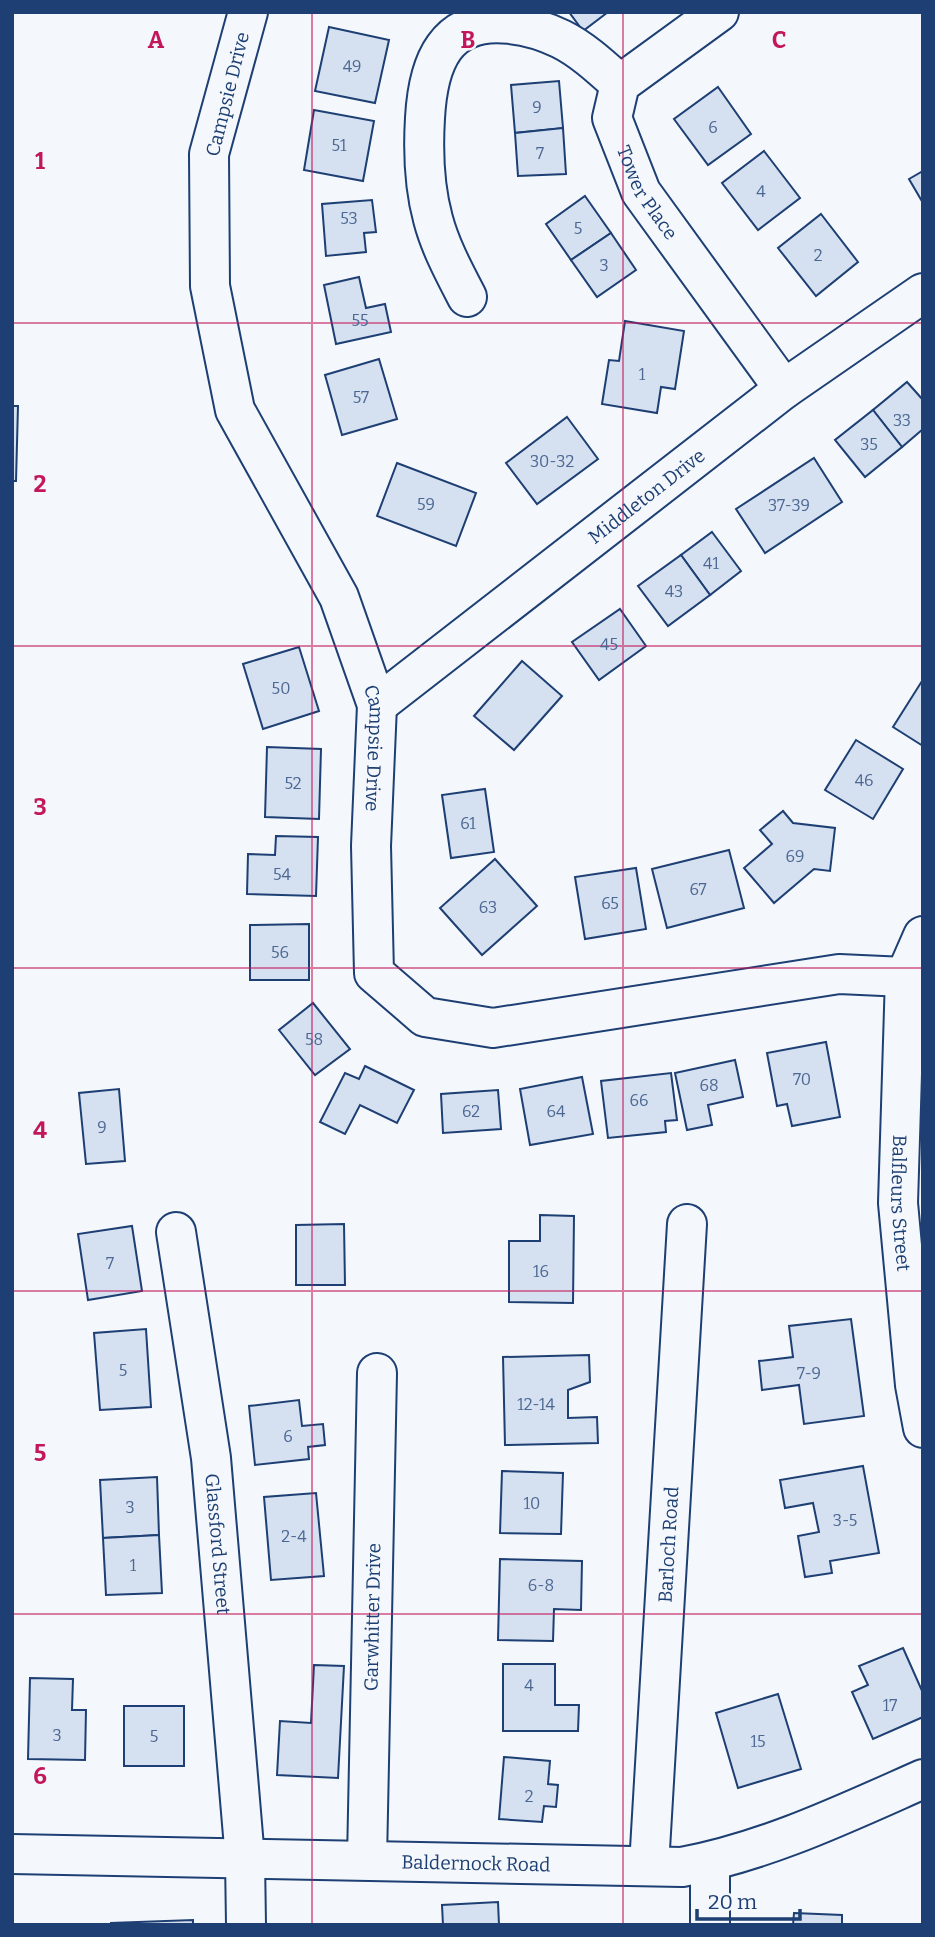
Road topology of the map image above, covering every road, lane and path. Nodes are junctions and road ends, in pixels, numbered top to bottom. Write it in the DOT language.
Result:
graph roads {
  1 [pos="248,12"];
  2 [pos="719,12"];
  3 [pos="621,84"];
  4 [pos="923,293"];
  5 [pos="467,297"];
  6 [pos="784,389"];
  7 [pos="377,705"];
  8 [pos="923,936"];
  9 [pos="905,977"];
  10 [pos="687,1224"];
  11 [pos="176,1232"];
  12 [pos="377,1373"];
  13 [pos="923,1428"];
  14 [pos="923,1779"];
  15 [pos="12,1854"];
  16 [pos="244,1859"];
  17 [pos="368,1860"];
  18 [pos="710,1861"];
  19 [pos="649,1866"];
  20 [pos="246,1925"];
  21 [pos="710,1925"];
  1 -- 7 [label="street, Campsie Drive"];
  2 -- 3 [label="street"];
  3 -- 5 [label="street"];
  3 -- 6 [label="street, Tower Place"];
  4 -- 6 [label="street, Middleton Drive"];
  6 -- 7 [label="street, Middleton Drive"];
  7 -- 9 [label="street, Campsie Drive"];
  8 -- 9 [label="street"];
  9 -- 13 [label="street, Balfleurs Street"];
  10 -- 19 [label="street, Barloch Road"];
  11 -- 16 [label="street, Glassford Street"];
  12 -- 17 [label="street, Garwhitter Drive"];
  14 -- 18 [label="street, Baldernock Road"];
  15 -- 16 [label="street, Baldernock Road"];
  16 -- 17 [label="street, Baldernock Road"];
  16 -- 20 [label="street, Glassford Street"];
  17 -- 19 [label="street, Baldernock Road"];
  18 -- 19 [label="street, Baldernock Road"];
  18 -- 21 [label="street"];
}
